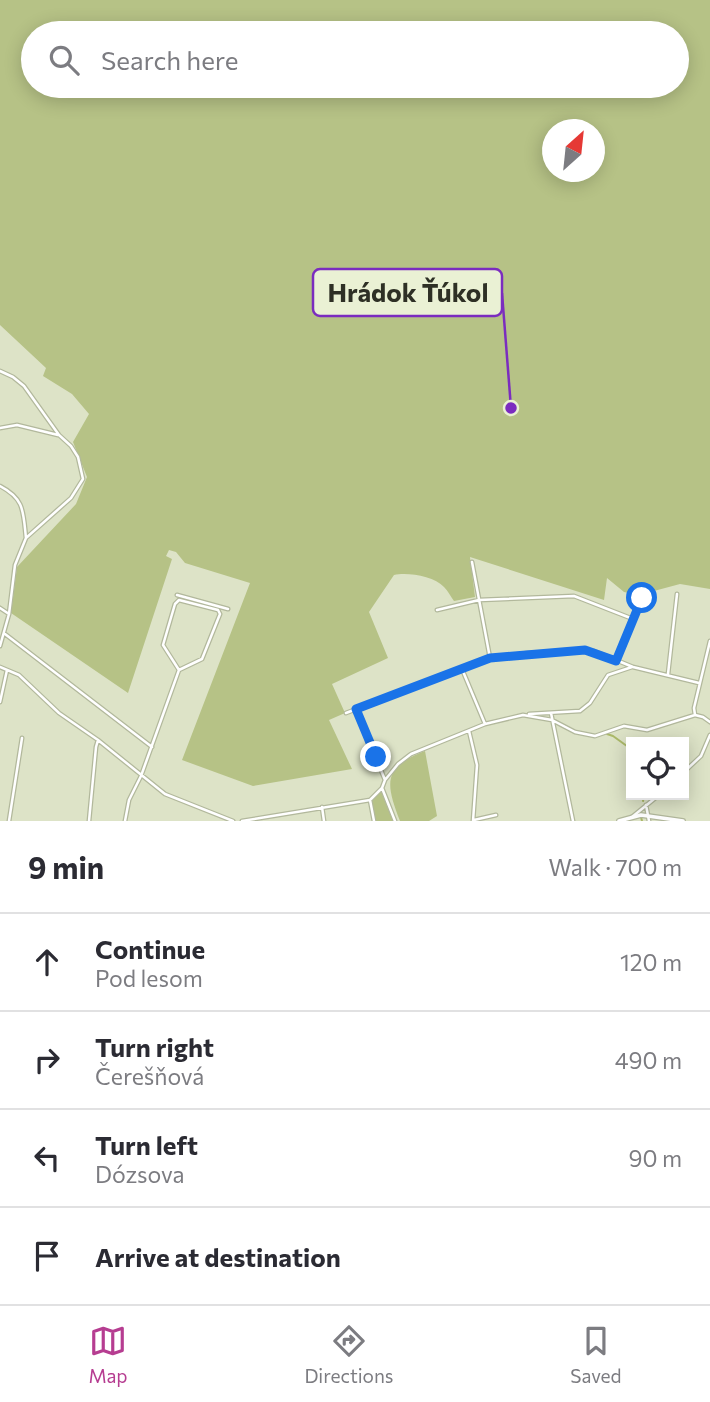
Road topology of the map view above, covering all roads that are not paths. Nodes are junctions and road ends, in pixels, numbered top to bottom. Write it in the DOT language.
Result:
graph roads {
  1 [pos="0,371"];
  2 [pos="0,428"];
  3 [pos="59,435"];
  4 [pos="0,486"];
  5 [pos="26,538"];
  6 [pos="472,562"];
  7 [pos="677,594"];
  8 [pos="177,595"];
  9 [pos="642,598"];
  10 [pos="479,600"];
  11 [pos="190,601"];
  12 [pos="210,606"];
  13 [pos="0,608"];
  14 [pos="228,609"];
  15 [pos="437,610"];
  16 [pos="9,614"];
  17 [pos="633,619"];
  18 [pos="5,634"];
  19 [pos="710,641"];
  20 [pos="0,646"];
  21 [pos="490,658"];
  22 [pos="616,661"];
  23 [pos="0,667"];
  24 [pos="633,667"];
  25 [pos="462,669"];
  26 [pos="6,670"];
  27 [pos="179,670"];
  28 [pos="668,674"];
  29 [pos="699,683"];
  30 [pos="0,702"];
  31 [pos="356,709"];
  32 [pos="346,713"];
  33 [pos="551,713"];
  34 [pos="523,715"];
  35 [pos="695,715"];
  36 [pos="552,720"];
  37 [pos="710,722"];
  38 [pos="485,724"];
  39 [pos="469,731"];
  40 [pos="710,735"];
  41 [pos="22,738"];
  42 [pos="98,740"];
  43 [pos="152,747"];
  44 [pos="689,767"];
  45 [pos="141,776"];
  46 [pos="385,780"];
  47 [pos="382,788"];
  48 [pos="370,800"];
  49 [pos="652,800"];
  50 [pos="646,805"];
  51 [pos="322,807"];
  52 [pos="273,814"];
  53 [pos="496,815"];
  54 [pos="632,817"];
  55 [pos="649,818"];
  56 [pos="474,820"];
  57 [pos="9,821"];
  58 [pos="89,821"];
  59 [pos="125,821"];
  60 [pos="233,821"];
  61 [pos="242,821"];
  62 [pos="274,821"];
  63 [pos="324,821"];
  64 [pos="374,821"];
  65 [pos="395,821"];
  66 [pos="573,821"];
  67 [pos="619,821"];
  68 [pos="683,821"];
  1 -- 3 [label="street"];
  2 -- 3 [label="street"];
  3 -- 5 [label="street"];
  4 -- 5 [label="street"];
  5 -- 16 [label="street"];
  6 -- 10 [label="street"];
  7 -- 28 [label="street"];
  8 -- 11 [label="street"];
  9 -- 17 [label="street"];
  10 -- 15 [label="street"];
  10 -- 17 [label="street"];
  10 -- 21 [label="street"];
  11 -- 12 [label="street"];
  11 -- 27 [label="street"];
  12 -- 14 [label="street"];
  12 -- 27 [label="street"];
  13 -- 16 [label="street"];
  16 -- 18 [label="street"];
  17 -- 22 [label="street"];
  18 -- 20 [label="street"];
  18 -- 43 [label="street"];
  19 -- 29 [label="street"];
  21 -- 22 [label="street"];
  21 -- 25 [label="street"];
  22 -- 24 [label="street"];
  23 -- 26 [label="street"];
  24 -- 28 [label="street"];
  24 -- 33 [label="street"];
  25 -- 31 [label="street"];
  25 -- 38 [label="street"];
  26 -- 30 [label="street"];
  26 -- 42 [label="street"];
  27 -- 43 [label="street"];
  28 -- 29 [label="street"];
  29 -- 35 [label="street"];
  31 -- 32 [label="street"];
  31 -- 46 [label="street"];
  33 -- 34 [label="street"];
  33 -- 36 [label="street"];
  34 -- 36 [label="street"];
  34 -- 38 [label="street"];
  35 -- 36 [label="street"];
  35 -- 37 [label="street"];
  36 -- 66 [label="street"];
  38 -- 39 [label="street"];
  39 -- 46 [label="street"];
  39 -- 56 [label="street"];
  40 -- 44 [label="street"];
  41 -- 57 [label="street"];
  42 -- 45 [label="street"];
  42 -- 58 [label="street"];
  43 -- 45 [label="street"];
  45 -- 59 [label="street"];
  45 -- 60 [label="street"];
  46 -- 47 [label="street"];
  47 -- 48 [label="street"];
  47 -- 65 [label="street"];
  48 -- 51 [label="street"];
  48 -- 64 [label="street"];
  49 -- 50 [label="street"];
  50 -- 54 [label="street"];
  50 -- 55 [label="street"];
  51 -- 52 [label="street"];
  51 -- 63 [label="street"];
  52 -- 61 [label="street"];
  52 -- 62 [label="street"];
  53 -- 56 [label="street"];
  54 -- 55 [label="street"];
  54 -- 67 [label="street"];
  55 -- 68 [label="street"];
}
